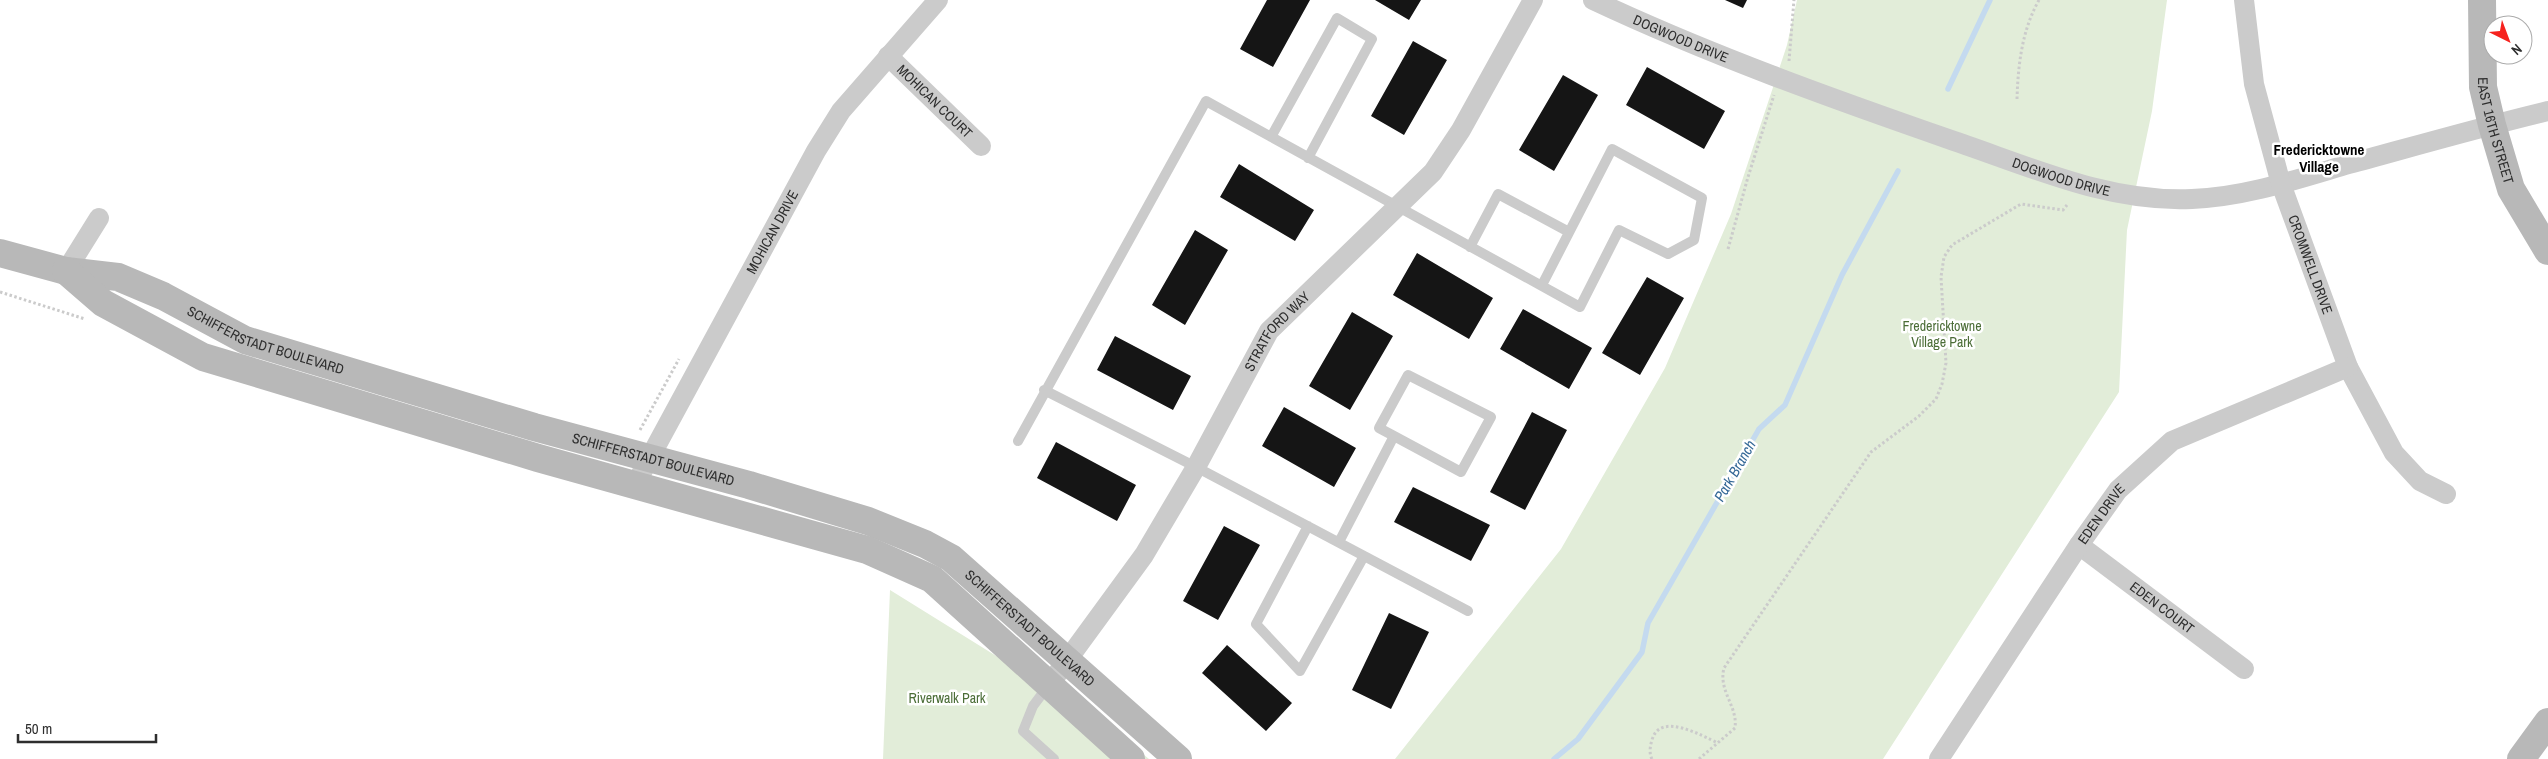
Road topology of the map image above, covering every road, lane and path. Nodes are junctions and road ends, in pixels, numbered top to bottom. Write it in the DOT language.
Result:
graph roads {
  1 [pos="938,0"];
  2 [pos="1533,0"];
  3 [pos="1593,0"];
  4 [pos="1794,0"];
  5 [pos="2039,0"];
  6 [pos="2244,0"];
  7 [pos="2482,0"];
  8 [pos="888,56"];
  9 [pos="1782,78"];
  10 [pos="2017,100"];
  11 [pos="2548,110"];
  12 [pos="2492,125"];
  13 [pos="1271,137"];
  14 [pos="981,146"];
  15 [pos="1308,158"];
  16 [pos="2281,184"];
  17 [pos="2068,205"];
  18 [pos="1397,207"];
  19 [pos="99,218"];
  20 [pos="1569,232"];
  21 [pos="1470,246"];
  22 [pos="1728,249"];
  23 [pos="2548,251"];
  24 [pos="0,253"];
  25 [pos="66,271"];
  26 [pos="1542,285"];
  27 [pos="2348,367"];
  28 [pos="1044,390"];
  29 [pos="1394,436"];
  30 [pos="1018,441"];
  31 [pos="648,458"];
  32 [pos="1196,467"];
  33 [pos="635,485"];
  34 [pos="2446,494"];
  35 [pos="1308,526"];
  36 [pos="1338,542"];
  37 [pos="2079,545"];
  38 [pos="1364,556"];
  39 [pos="1468,611"];
  40 [pos="1067,658"];
  41 [pos="2244,669"];
  42 [pos="1049,685"];
  43 [pos="2548,722"];
  44 [pos="1718,743"];
  45 [pos="1054,759"];
  46 [pos="1131,759"];
  47 [pos="1178,759"];
  48 [pos="1652,759"];
  49 [pos="1699,759"];
  50 [pos="1939,759"];
  51 [pos="2521,759"];
  1 -- 8 [label="street, MOHICAN DRIVE"];
  2 -- 18 [label="street, STRATFORD WAY"];
  3 -- 9 [label="street, DOGWOOD DRIVE"];
  4 -- 9 [label="path"];
  5 -- 10 [label="path"];
  6 -- 16 [label="street, CROMWELL DRIVE"];
  7 -- 12 [label="main road, EAST 16TH STREET"];
  8 -- 14 [label="street, MOHICAN COURT"];
  8 -- 31 [label="street, MOHICAN DRIVE"];
  9 -- 16 [label="street, DOGWOOD DRIVE"];
  9 -- 22 [label="path"];
  11 -- 12 [label="street, DOGWOOD DRIVE"];
  12 -- 16 [label="street, DOGWOOD DRIVE"];
  12 -- 23 [label="main road, EAST 16TH STREET"];
  13 -- 15 [label="lane"];
  13 -- 15 [label="lane"];
  13 -- 28 [label="lane"];
  15 -- 18 [label="lane"];
  16 -- 27 [label="street, CROMWELL DRIVE"];
  17 -- 44 [label="path"];
  18 -- 21 [label="lane"];
  18 -- 32 [label="street, STRATFORD WAY"];
  19 -- 25 [label="street"];
  20 -- 21 [label="lane"];
  20 -- 26 [label="lane"];
  20 -- 26 [label="lane"];
  21 -- 26 [label="lane"];
  24 -- 25 [label="main road, SCHIFFERSTADT BOULEVARD"];
  25 -- 31 [label="main road, SCHIFFERSTADT BOULEVARD"];
  25 -- 33 [label="main road, SCHIFFERSTADT BOULEVARD"];
  27 -- 34 [label="street, CROMWELL DRIVE"];
  27 -- 37 [label="street, EDEN DRIVE"];
  28 -- 30 [label="lane"];
  28 -- 32 [label="lane"];
  29 -- 29 [label="lane"];
  29 -- 36 [label="lane"];
  31 -- 33 [label="street, MOHICAN DRIVE"];
  31 -- 40 [label="main road, SCHIFFERSTADT BOULEVARD"];
  32 -- 35 [label="lane"];
  32 -- 40 [label="street, STRATFORD WAY"];
  33 -- 42 [label="main road, SCHIFFERSTADT BOULEVARD"];
  35 -- 36 [label="lane"];
  35 -- 38 [label="lane"];
  36 -- 38 [label="lane"];
  37 -- 41 [label="street, EDEN COURT"];
  37 -- 50 [label="street, EDEN DRIVE"];
  38 -- 39 [label="lane"];
  40 -- 42 [label="street, STRATFORD WAY"];
  40 -- 47 [label="main road, SCHIFFERSTADT BOULEVARD"];
  42 -- 45 [label="lane"];
  42 -- 46 [label="main road, SCHIFFERSTADT BOULEVARD"];
  43 -- 51 [label="main road"];
  44 -- 48 [label="path"];
  44 -- 49 [label="path"];
}
